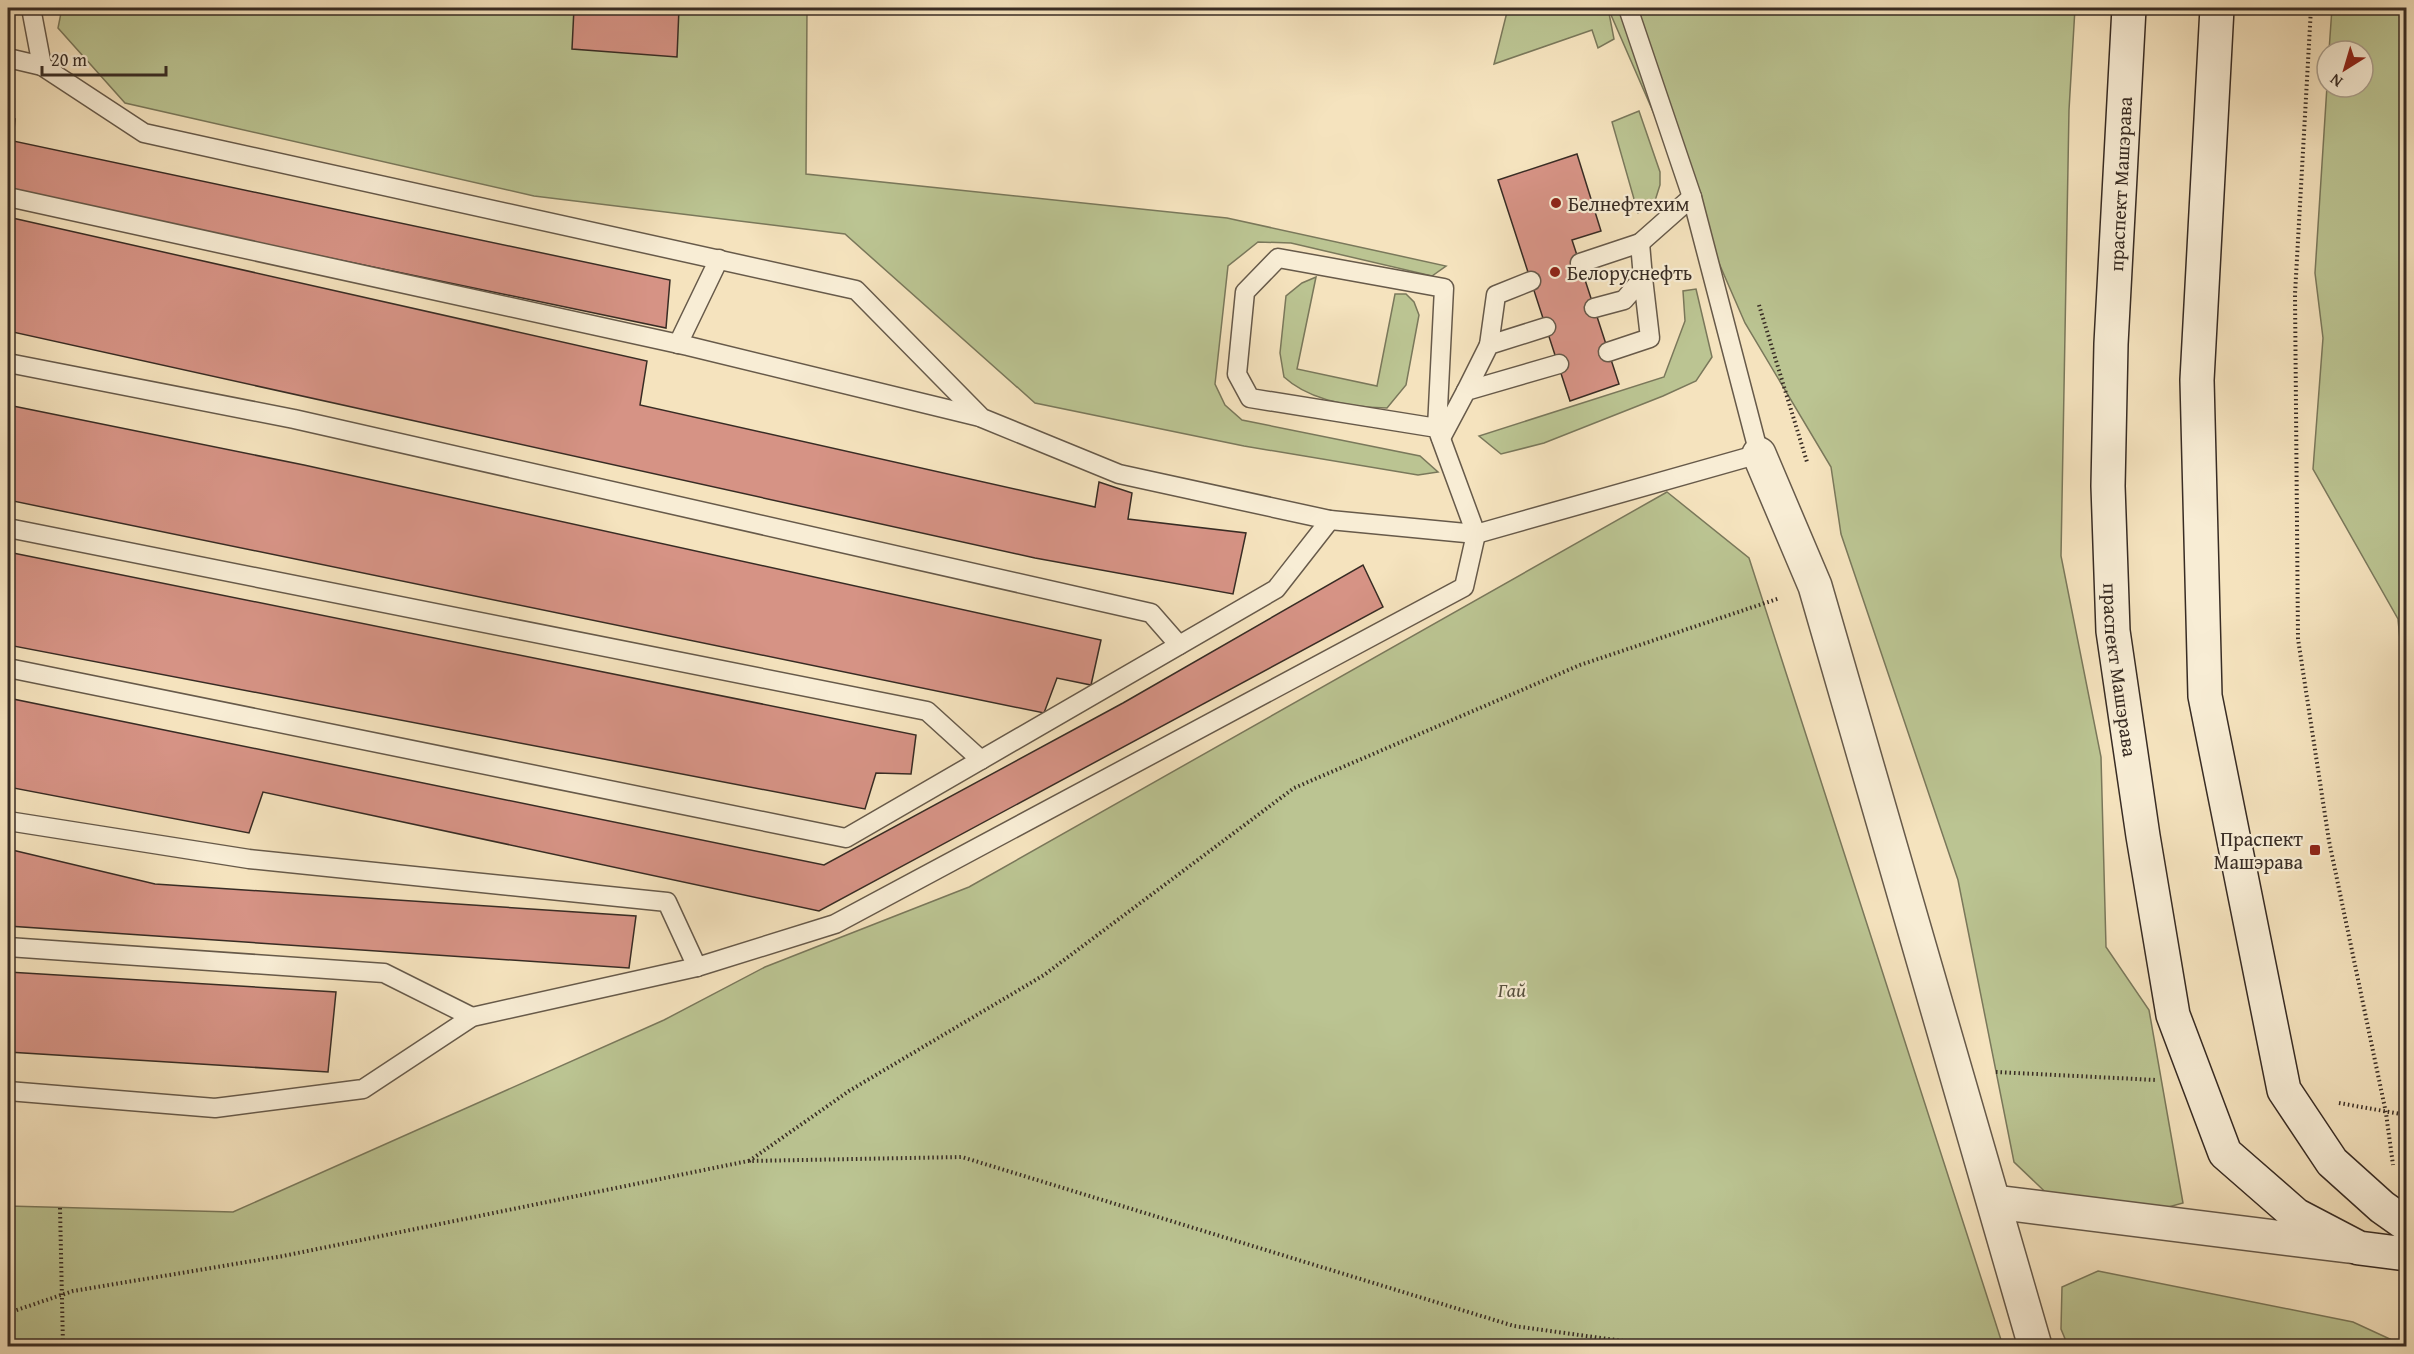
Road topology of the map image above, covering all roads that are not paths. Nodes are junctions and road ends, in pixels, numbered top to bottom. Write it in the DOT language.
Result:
graph roads {
  1 [pos="31,8"];
  2 [pos="1628,8"];
  3 [pos="2129,8"];
  4 [pos="2217,8"];
  5 [pos="8,58"];
  6 [pos="42,66"];
  7 [pos="8,197"];
  8 [pos="1692,197"];
  9 [pos="1640,243"];
  10 [pos="719,259"];
  11 [pos="1580,263"];
  12 [pos="1643,278"];
  13 [pos="1531,281"];
  14 [pos="1594,308"];
  15 [pos="1546,327"];
  16 [pos="678,344"];
  17 [pos="1489,345"];
  18 [pos="1608,352"];
  19 [pos="8,363"];
  20 [pos="1559,364"];
  21 [pos="1466,391"];
  22 [pos="982,418"];
  23 [pos="1439,433"];
  24 [pos="1759,454"];
  25 [pos="1330,520"];
  26 [pos="8,528"];
  27 [pos="1476,534"];
  28 [pos="1179,645"];
  29 [pos="8,668"];
  30 [pos="981,760"];
  31 [pos="8,821"];
  32 [pos="8,947"];
  33 [pos="697,967"];
  34 [pos="472,1017"];
  35 [pos="8,1091"];
  36 [pos="1995,1202"];
  37 [pos="2403,1222"];
  38 [pos="2360,1248"];
  39 [pos="2406,1254"];
  40 [pos="2035,1347"];
  1 -- 6 [label="lane"];
  2 -- 8 [label="lane"];
  3 -- 38 [label="main road, праспект Машэрава"];
  4 -- 37 [label="main road"];
  5 -- 6 [label="lane"];
  6 -- 10 [label="lane"];
  7 -- 16 [label="lane"];
  8 -- 9 [label="lane"];
  8 -- 24 [label="lane"];
  9 -- 11 [label="lane"];
  9 -- 12 [label="lane"];
  10 -- 16 [label="lane"];
  10 -- 22 [label="lane"];
  12 -- 14 [label="lane"];
  12 -- 18 [label="lane"];
  13 -- 17 [label="lane"];
  15 -- 17 [label="lane"];
  16 -- 22 [label="lane"];
  17 -- 21 [label="lane"];
  19 -- 28 [label="lane"];
  20 -- 21 [label="lane"];
  21 -- 23 [label="lane"];
  22 -- 25 [label="lane"];
  23 -- 23 [label="lane"];
  23 -- 27 [label="lane"];
  24 -- 27 [label="lane"];
  24 -- 36 [label="main road"];
  25 -- 27 [label="lane"];
  25 -- 28 [label="lane"];
  26 -- 30 [label="lane"];
  27 -- 33 [label="lane"];
  28 -- 30 [label="lane"];
  29 -- 30 [label="lane"];
  31 -- 33 [label="lane"];
  32 -- 34 [label="lane"];
  33 -- 34 [label="lane"];
  34 -- 35 [label="lane"];
  36 -- 38 [label="main road"];
  36 -- 40 [label="main road"];
  38 -- 39 [label="main road"];
}
